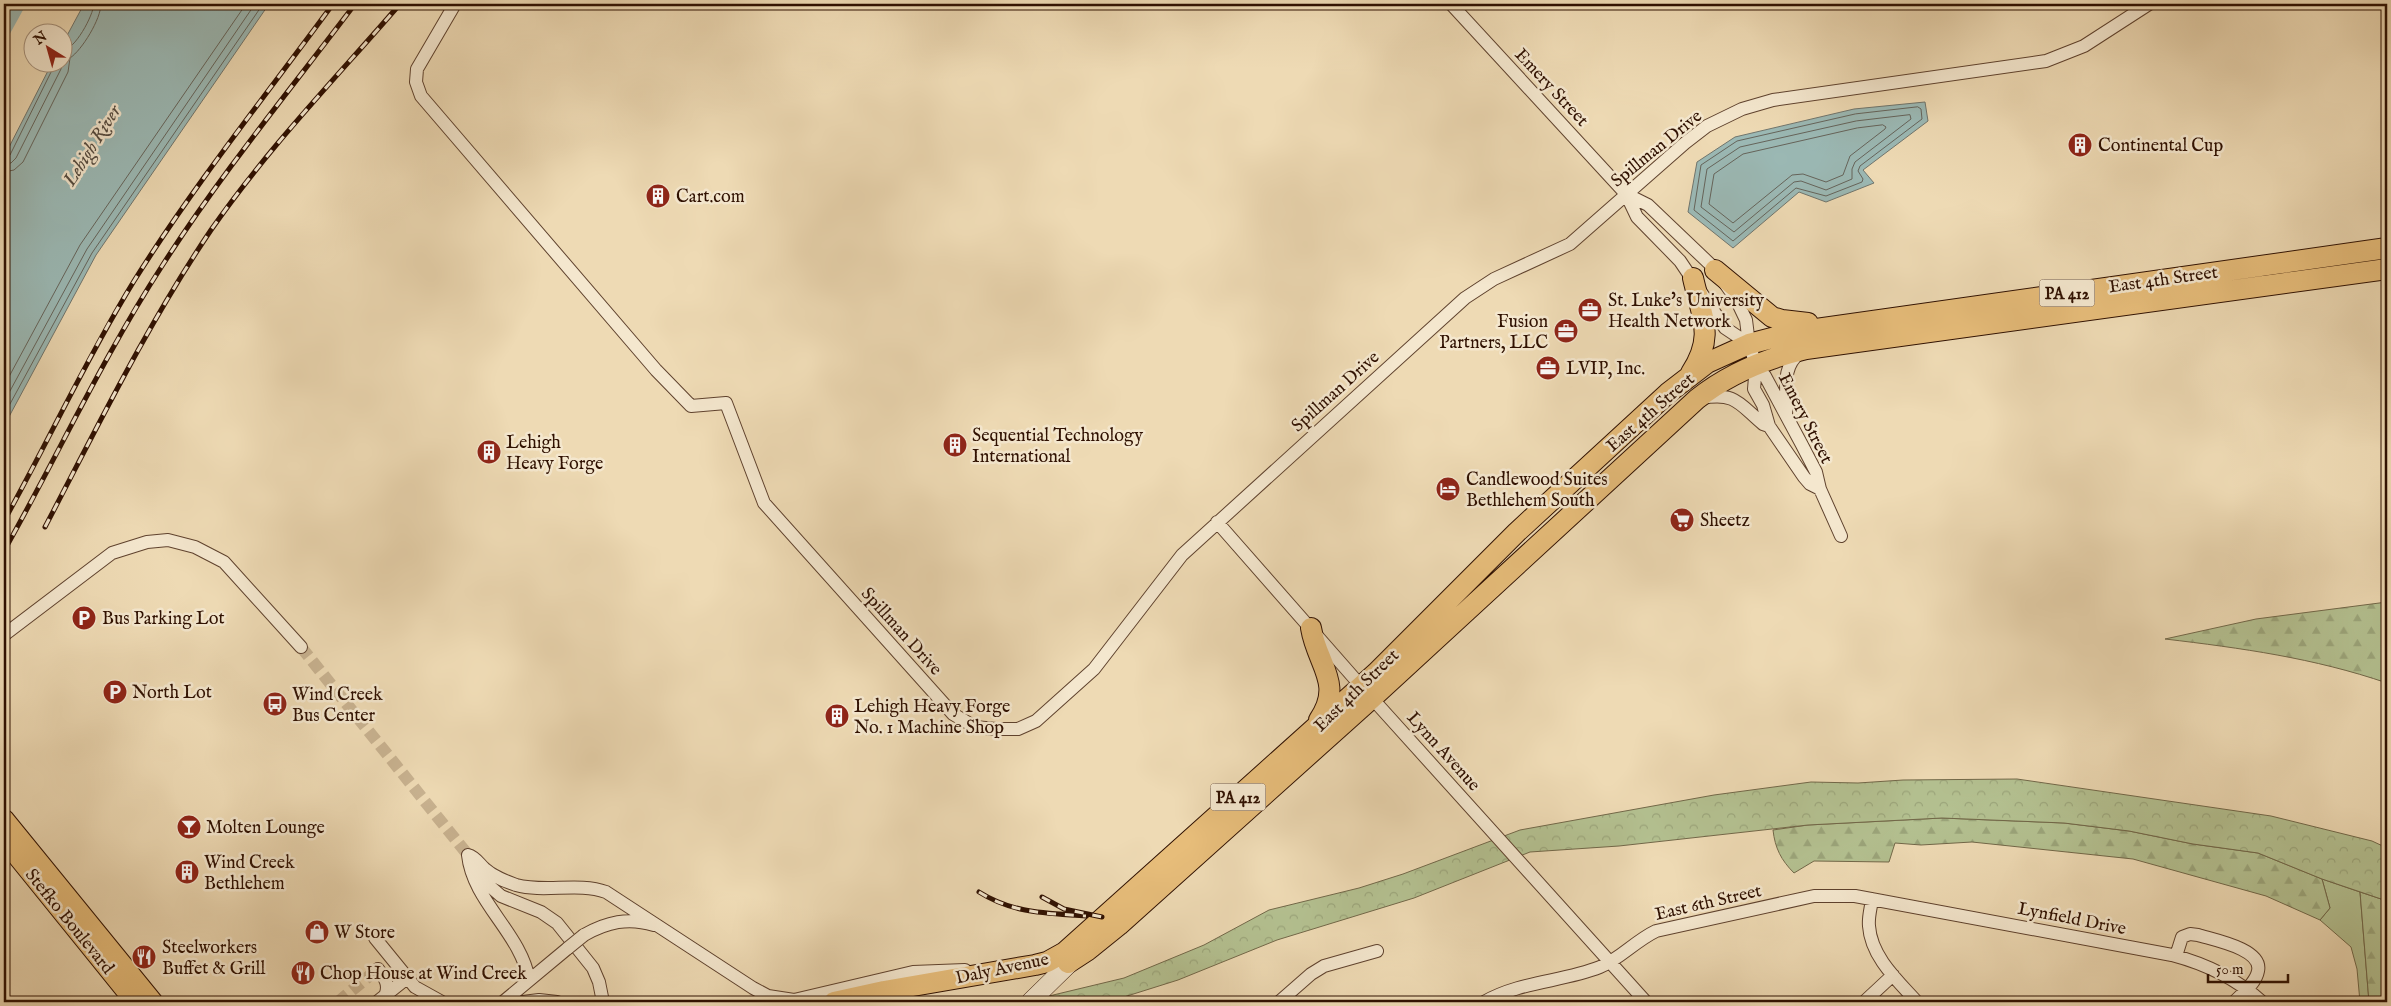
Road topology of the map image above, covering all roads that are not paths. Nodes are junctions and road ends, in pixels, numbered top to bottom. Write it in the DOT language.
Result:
graph roads {
  1 [pos="455,4"];
  2 [pos="1451,4"];
  3 [pos="2149,4"];
  4 [pos="1626,194"];
  5 [pos="2387,248"];
  6 [pos="2387,269"];
  7 [pos="1715,270"];
  8 [pos="1693,278"];
  9 [pos="1840,325"];
  10 [pos="1749,344"];
  11 [pos="1806,349"];
  12 [pos="1756,365"];
  13 [pos="1690,376"];
  14 [pos="1697,399"];
  15 [pos="1786,415"];
  16 [pos="1769,426"];
  17 [pos="1820,489"];
  18 [pos="1217,522"];
  19 [pos="1840,536"];
  20 [pos="1311,628"];
  21 [pos="4,635"];
  22 [pos="301,647"];
  23 [pos="1367,692"];
  24 [pos="1310,733"];
  25 [pos="4,819"];
  26 [pos="4,840"];
  27 [pos="471,859"];
  28 [pos="1869,898"];
  29 [pos="1117,916"];
  30 [pos="667,932"];
  31 [pos="1076,949"];
  32 [pos="1378,951"];
  33 [pos="2176,956"];
  34 [pos="391,958"];
  35 [pos="1609,962"];
  36 [pos="376,970"];
  37 [pos="1002,970"];
  38 [pos="1893,976"];
  39 [pos="407,978"];
  40 [pos="529,980"];
  41 [pos="2246,989"];
  42 [pos="381,999"];
  43 [pos="1034,999"];
  44 [pos="1284,1001"];
  45 [pos="135,1002"];
  46 [pos="153,1002"];
  47 [pos="442,1002"];
  48 [pos="503,1002"];
  49 [pos="523,1002"];
  50 [pos="557,1002"];
  51 [pos="603,1002"];
  52 [pos="834,1002"];
  53 [pos="891,1002"];
  54 [pos="1484,1002"];
  55 [pos="1646,1002"];
  56 [pos="1864,1002"];
  57 [pos="1917,1002"];
  58 [pos="2234,1002"];
  59 [pos="2262,1002"];
  1 -- 18 [label="street, Spillman Drive"];
  2 -- 4 [label="street, Emery Street"];
  3 -- 4 [label="street, Spillman Drive"];
  4 -- 7 [label="street, Emery Street"];
  4 -- 8 [label="street, Emery Street"];
  4 -- 18 [label="street, Spillman Drive"];
  5 -- 9 [label="highway, East 4th Street / PA 412"];
  6 -- 11 [label="highway, East 4th Street / PA 412"];
  7 -- 9 [label="highway"];
  7 -- 10 [label="street, Emery Street"];
  8 -- 10 [label="street, Emery Street"];
  8 -- 13 [label="highway"];
  9 -- 10 [label="highway, East 4th Street / PA 412"];
  10 -- 12 [label="street, Emery Street"];
  10 -- 13 [label="highway, East 4th Street / PA 412"];
  11 -- 12 [label="highway, East 4th Street / PA 412"];
  11 -- 15 [label="street"];
  12 -- 14 [label="highway, East 4th Street / PA 412"];
  12 -- 15 [label="street, Emery Street"];
  12 -- 16 [label="street, Emery Street"];
  13 -- 23 [label="highway, East 4th Street / PA 412"];
  14 -- 16 [label="street"];
  14 -- 23 [label="highway, East 4th Street / PA 412"];
  15 -- 17 [label="street, Emery Street"];
  16 -- 17 [label="street, Emery Street"];
  17 -- 19 [label="street, Emery Street"];
  18 -- 20 [label="street, Lynn Avenue"];
  20 -- 23 [label="street, Lynn Avenue"];
  20 -- 24 [label="highway"];
  21 -- 22 [label="street"];
  23 -- 24 [label="highway, East 4th Street / PA 412"];
  23 -- 29 [label="highway, East 4th Street / PA 412"];
  23 -- 35 [label="street, Lynn Avenue"];
  24 -- 29 [label="highway, East 4th Street / PA 412"];
  25 -- 46 [label="main road, Stefko Boulevard"];
  26 -- 45 [label="main road, Stefko Boulevard"];
  27 -- 30 [label="street"];
  27 -- 40 [label="street"];
  27 -- 51 [label="street"];
  28 -- 33 [label="street, Lynfield Drive"];
  28 -- 35 [label="street, East 6th Street"];
  28 -- 38 [label="street"];
  29 -- 31 [label="highway, East 4th Street / PA 412"];
  29 -- 31 [label="highway, East 4th Street / PA 412"];
  30 -- 37 [label="street"];
  30 -- 40 [label="street, bridge"];
  31 -- 37 [label="highway, Daly Avenue / PA 412"];
  31 -- 43 [label="main road, East 4th Street"];
  31 -- 53 [label="highway, Daly Avenue / PA 412"];
  32 -- 44 [label="street"];
  33 -- 41 [label="street, Lynfield Drive"];
  33 -- 41 [label="street"];
  34 -- 36 [label="street"];
  34 -- 36 [label="street"];
  34 -- 39 [label="street"];
  35 -- 54 [label="street, East 6th Street"];
  35 -- 55 [label="street, Lynn Avenue"];
  36 -- 42 [label="street"];
  37 -- 52 [label="highway, Daly Avenue / PA 412"];
  38 -- 56 [label="street"];
  38 -- 57 [label="street"];
  39 -- 42 [label="street"];
  39 -- 47 [label="street"];
  40 -- 48 [label="street"];
  41 -- 58 [label="street"];
  41 -- 59 [label="street, Lynfield Drive"];
  49 -- 50 [label="street"];
}
